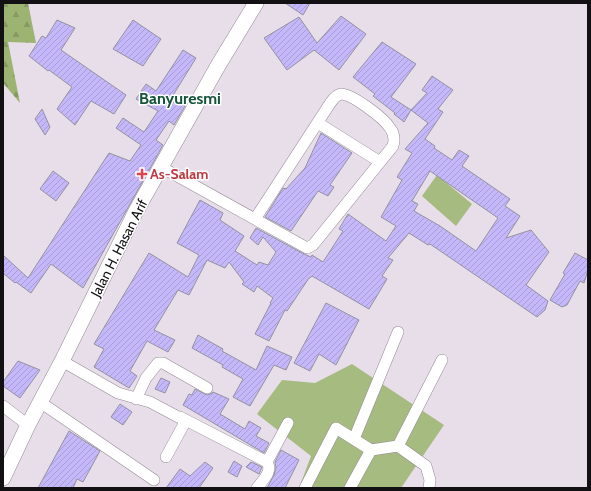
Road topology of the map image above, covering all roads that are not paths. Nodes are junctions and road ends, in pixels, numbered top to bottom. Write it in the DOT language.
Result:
graph roads {
  1 [pos="256,3"];
  2 [pos="318,123"];
  3 [pos="380,162"];
  4 [pos="161,167"];
  5 [pos="255,219"];
  6 [pos="398,332"];
  7 [pos="442,360"];
  8 [pos="62,361"];
  9 [pos="207,388"];
  10 [pos="136,399"];
  11 [pos="40,402"];
  12 [pos="3,406"];
  13 [pos="180,418"];
  14 [pos="288,423"];
  15 [pos="28,426"];
  16 [pos="354,439"];
  17 [pos="398,446"];
  18 [pos="371,450"];
  19 [pos="166,457"];
  20 [pos="267,462"];
  21 [pos="3,478"];
  22 [pos="154,480"];
  23 [pos="257,488"];
  24 [pos="305,488"];
  25 [pos="350,488"];
  26 [pos="429,488"];
  1 -- 4 [label="main road, Jalan H. Hasan Arif"];
  2 -- 3 [label="street"];
  2 -- 3 [label="street"];
  2 -- 5 [label="street"];
  3 -- 5 [label="street"];
  4 -- 5 [label="street"];
  4 -- 8 [label="main road, Jalan H. Hasan Arif"];
  6 -- 16 [label="street"];
  7 -- 17 [label="street"];
  8 -- 10 [label="street"];
  8 -- 11 [label="main road, Jalan H. Hasan Arif"];
  9 -- 10 [label="street"];
  10 -- 13 [label="street"];
  11 -- 15 [label="main road, Jalan H. Hasan Arif"];
  11 -- 22 [label="street"];
  12 -- 15 [label="street"];
  13 -- 19 [label="street"];
  13 -- 20 [label="street"];
  14 -- 20 [label="street"];
  15 -- 21 [label="main road, Jalan H. Hasan Arif"];
  16 -- 18 [label="street"];
  16 -- 24 [label="street"];
  17 -- 18 [label="street"];
  17 -- 26 [label="street"];
  18 -- 25 [label="street"];
  20 -- 23 [label="street"];
}
